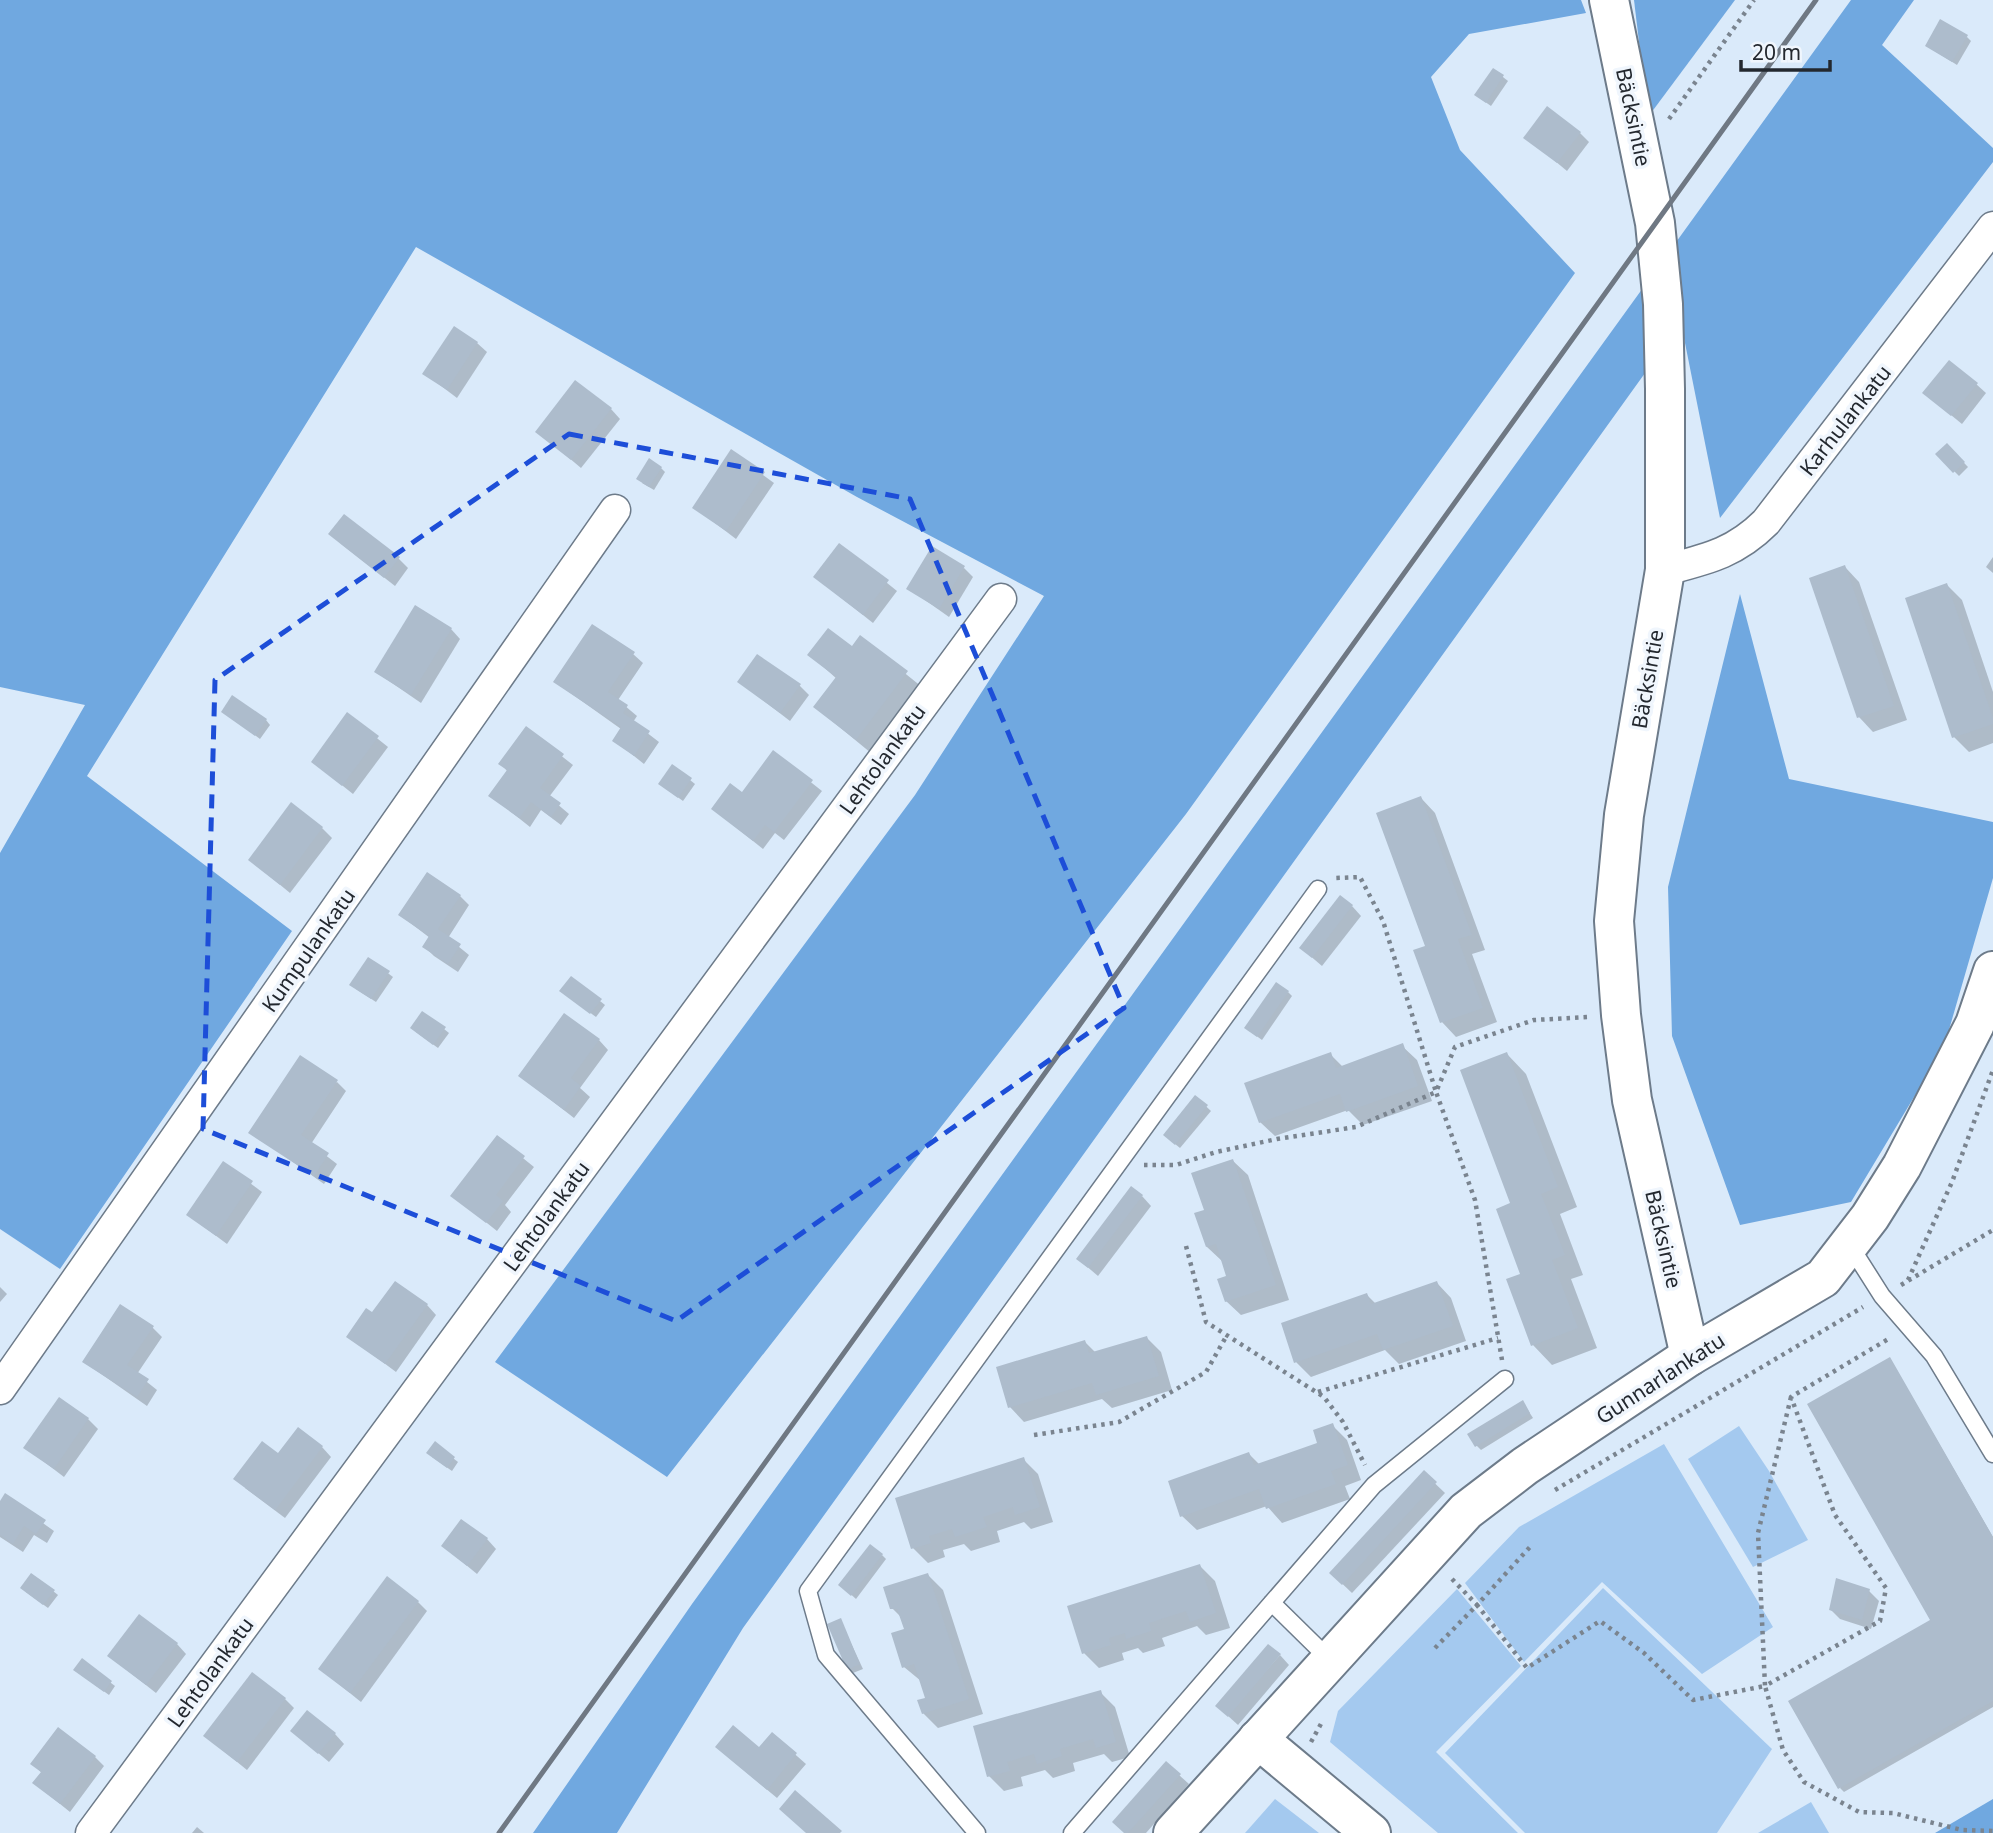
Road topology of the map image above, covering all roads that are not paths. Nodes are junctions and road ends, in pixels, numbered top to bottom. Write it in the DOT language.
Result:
graph roads {
  1 [pos="1609,0"];
  2 [pos="1993,227"];
  3 [pos="615,510"];
  4 [pos="1665,570"];
  5 [pos="1001,598"];
  6 [pos="1318,889"];
  7 [pos="1993,971"];
  8 [pos="1984,1028"];
  9 [pos="1849,1244"];
  10 [pos="1690,1356"];
  11 [pos="1505,1379"];
  12 [pos="0,1390"];
  13 [pos="1993,1454"];
  14 [pos="1272,1603"];
  15 [pos="1330,1660"];
  16 [pos="1258,1739"];
  17 [pos="91,1833"];
  18 [pos="977,1833"];
  19 [pos="1072,1833"];
  20 [pos="1173,1833"];
  21 [pos="1371,1833"];
  1 -- 4 [label="street, Bäcksintie"];
  2 -- 4 [label="street, Karhulankatu"];
  3 -- 12 [label="street, Kumpulankatu"];
  4 -- 10 [label="street, Bäcksintie"];
  5 -- 17 [label="street, Lehtolankatu"];
  6 -- 18 [label="lane"];
  7 -- 8 [label="street, Gunnarlankatu"];
  8 -- 9 [label="street, Gunnarlankatu"];
  9 -- 10 [label="street, Gunnarlankatu"];
  9 -- 13 [label="lane"];
  10 -- 15 [label="street, Gunnarlankatu"];
  11 -- 14 [label="lane"];
  14 -- 15 [label="lane"];
  14 -- 19 [label="lane"];
  15 -- 16 [label="street, Gunnarlankatu"];
  16 -- 20 [label="street, Gunnarlankatu"];
  16 -- 21 [label="street"];
}
